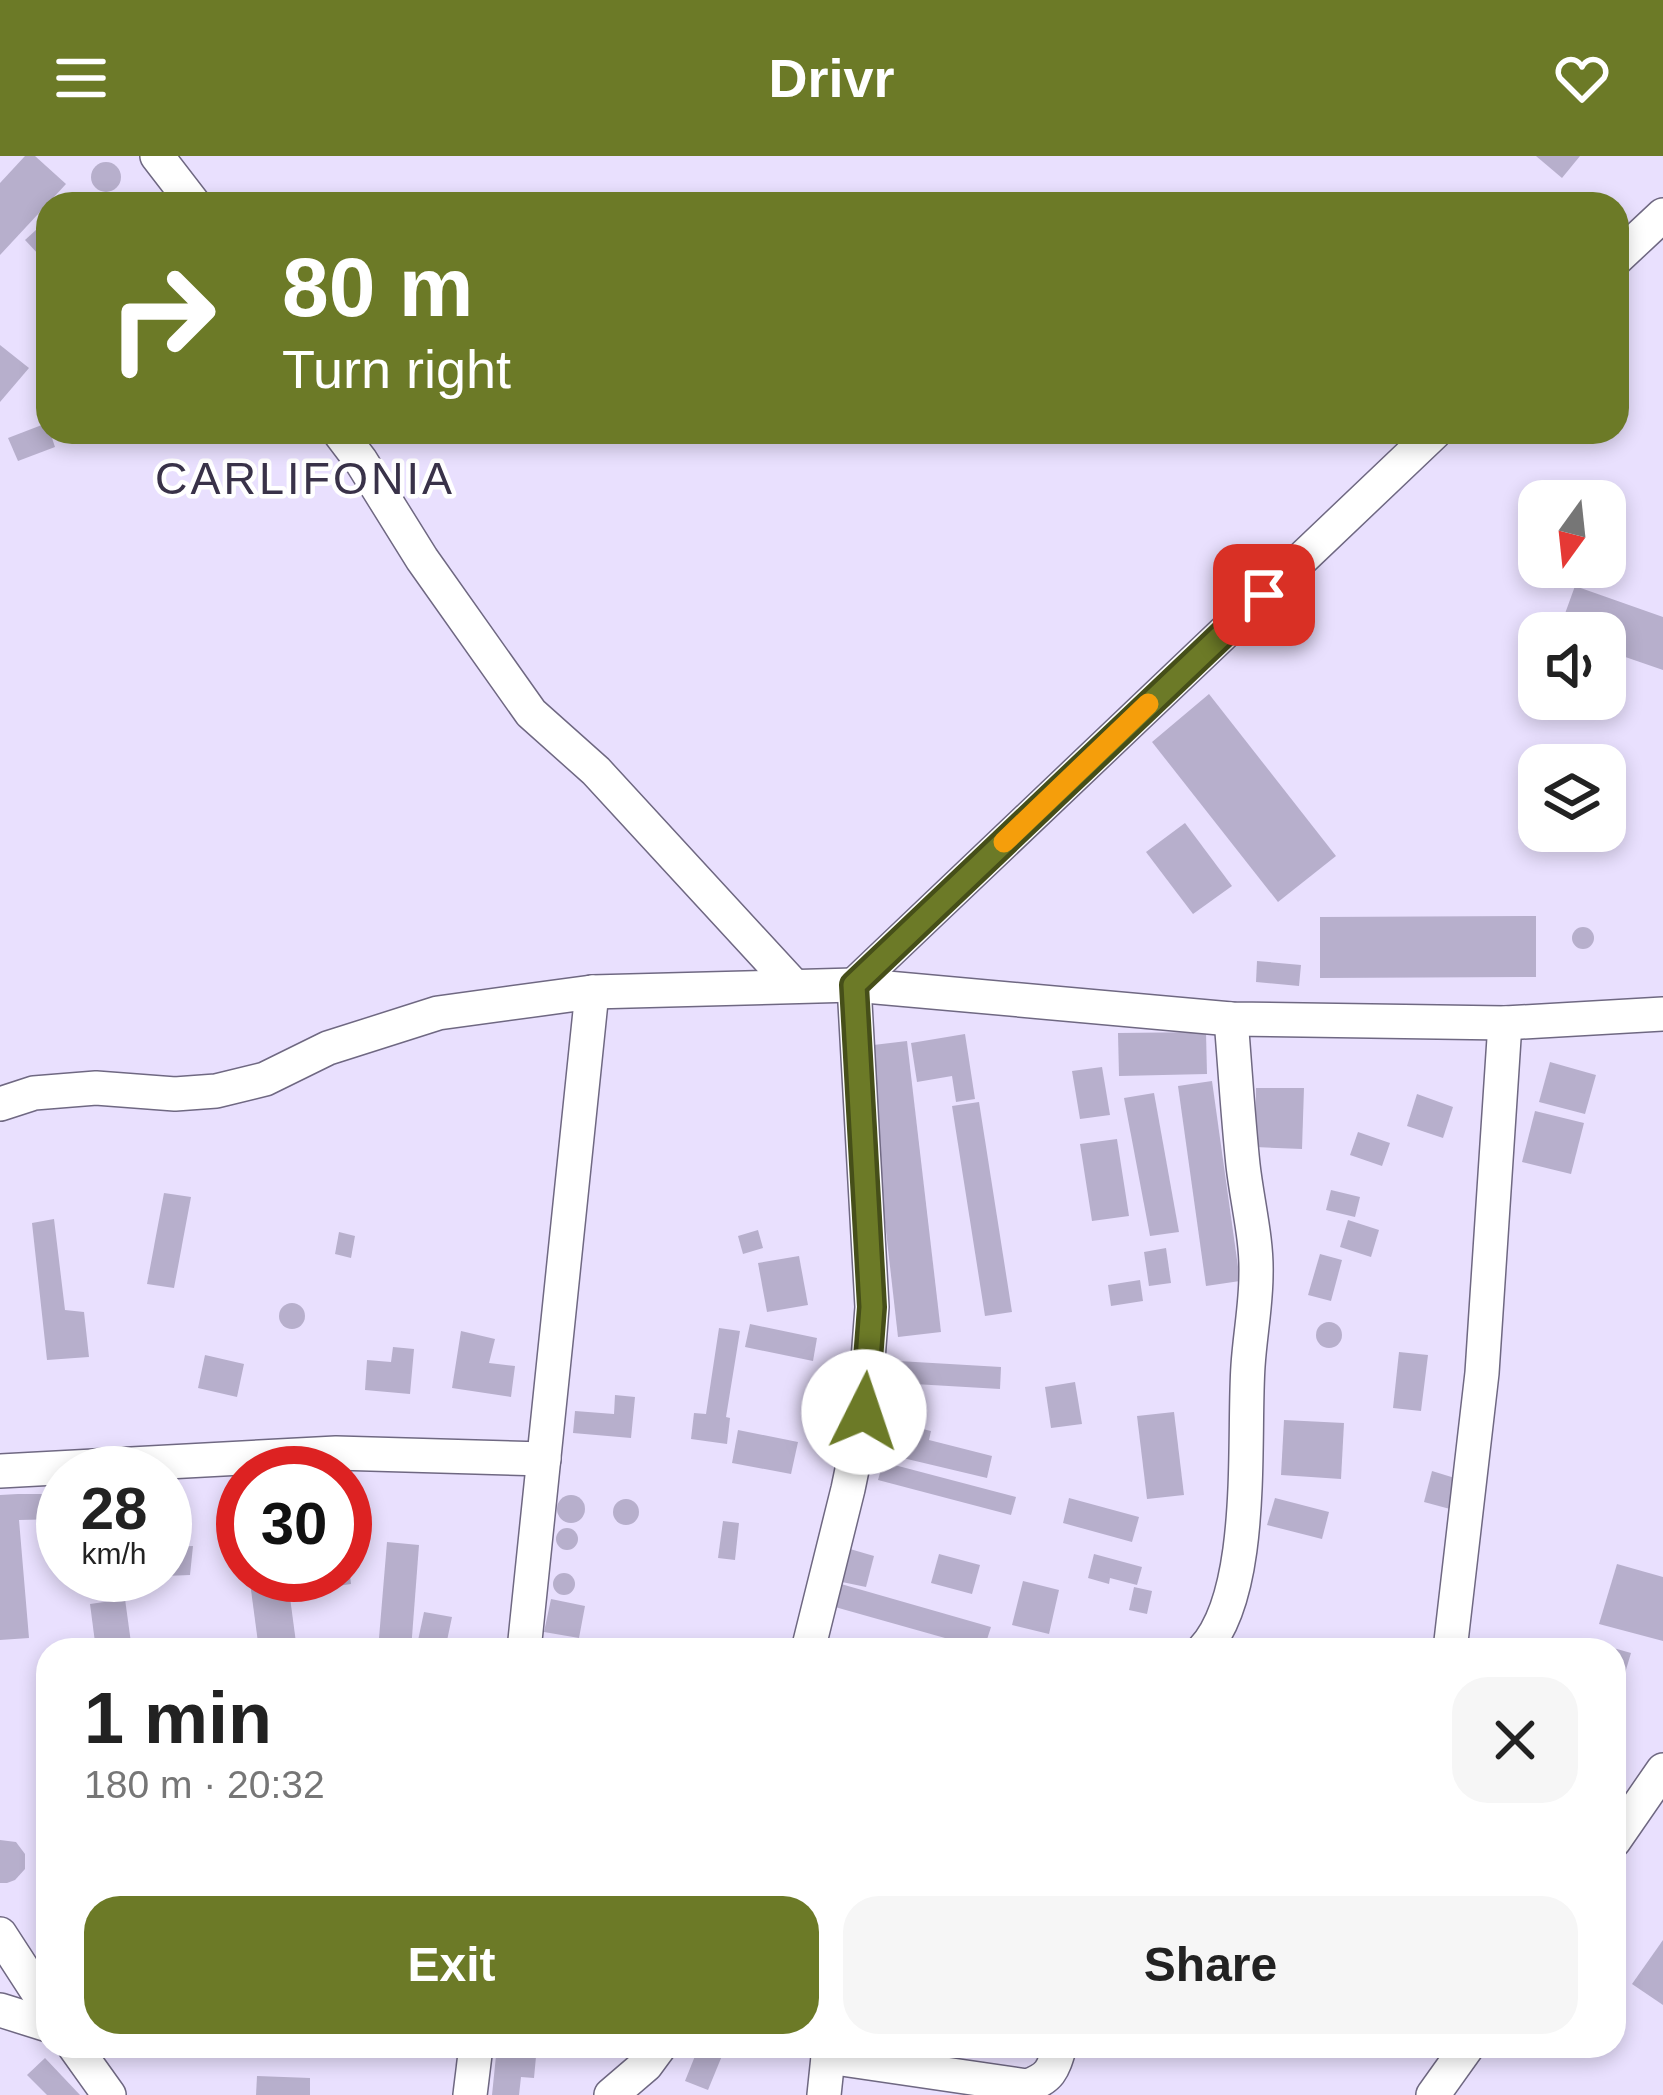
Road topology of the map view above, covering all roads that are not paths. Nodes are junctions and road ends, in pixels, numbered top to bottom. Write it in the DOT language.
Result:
graph roads {
  1 [pos="157,156"];
  2 [pos="185,192"];
  3 [pos="1663,215"];
  4 [pos="1629,247"];
  5 [pos="348,444"];
  6 [pos="1422,444"];
  7 [pos="793,985"];
  8 [pos="854,985"];
  9 [pos="592,992"];
  10 [pos="1663,1014"];
  11 [pos="1231,1019"];
  12 [pos="1505,1023"];
  13 [pos="0,1104"];
  14 [pos="544,1459"];
  15 [pos="0,1472"];
  16 [pos="525,1638"];
  17 [pos="811,1638"];
  18 [pos="1213,1638"];
  19 [pos="1451,1638"];
  20 [pos="1663,1770"];
  21 [pos="1626,1824"];
  22 [pos="0,1934"];
  23 [pos="36,1990"];
  24 [pos="0,2011"];
  25 [pos="36,2022"];
  26 [pos="83,2058"];
  27 [pos="475,2058"];
  28 [pos="652,2058"];
  29 [pos="828,2058"];
  30 [pos="864,2058"];
  31 [pos="1057,2058"];
  32 [pos="1460,2058"];
  33 [pos="110,2095"];
  34 [pos="470,2095"];
  35 [pos="611,2095"];
  36 [pos="824,2095"];
  37 [pos="1434,2095"];
  1 -- 2 [label="street"];
  3 -- 4 [label="street"];
  5 -- 7 [label="street"];
  6 -- 8 [label="street"];
  7 -- 8 [label="street"];
  7 -- 9 [label="street"];
  8 -- 11 [label="street"];
  8 -- 17 [label="street"];
  9 -- 13 [label="street"];
  9 -- 14 [label="street"];
  10 -- 12 [label="street"];
  11 -- 12 [label="street"];
  11 -- 18 [label="street"];
  12 -- 19 [label="street"];
  14 -- 15 [label="street"];
  14 -- 16 [label="street"];
  20 -- 21 [label="street"];
  22 -- 23 [label="street"];
  24 -- 25 [label="street"];
  26 -- 33 [label="street"];
  27 -- 34 [label="street"];
  28 -- 35 [label="street"];
  29 -- 36 [label="street"];
  30 -- 31 [label="street"];
  32 -- 37 [label="street"];
}
